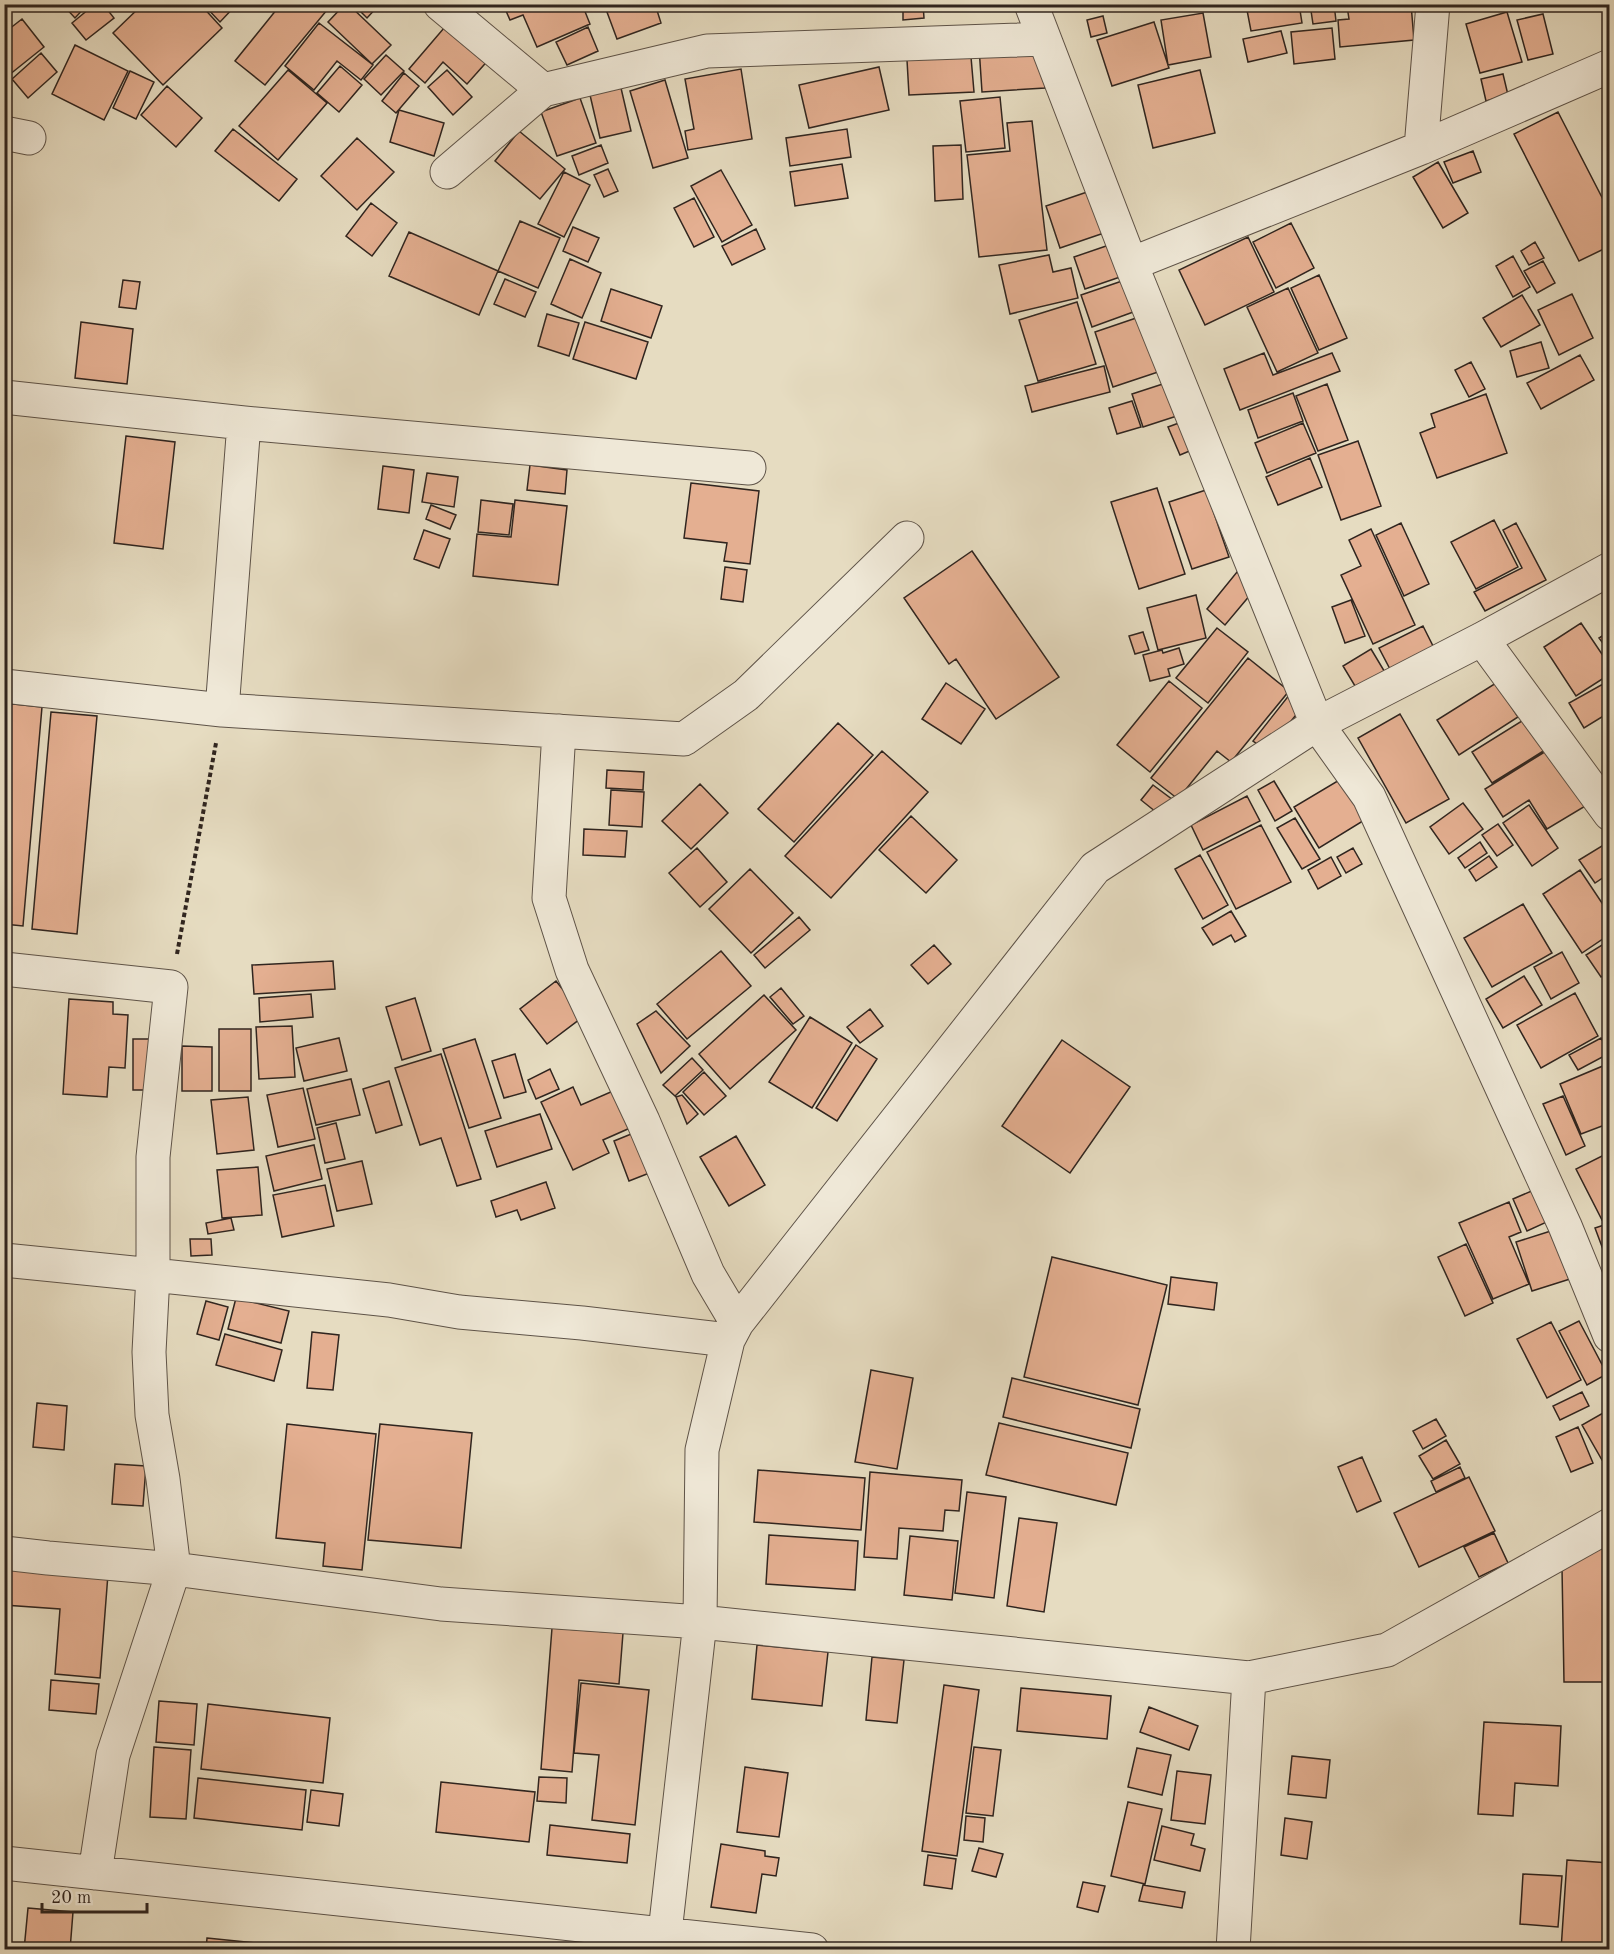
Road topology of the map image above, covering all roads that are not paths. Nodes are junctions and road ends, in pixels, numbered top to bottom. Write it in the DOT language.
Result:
graph roads {
  1 [pos="440,4"];
  2 [pos="1031,4"];
  3 [pos="1432,4"];
  4 [pos="1044,39"];
  5 [pos="1610,66"];
  6 [pos="543,90"];
  7 [pos="1421,148"];
  8 [pos="447,171"];
  9 [pos="1131,264"];
  10 [pos="4,397"];
  11 [pos="244,423"];
  12 [pos="749,468"];
  13 [pos="907,538"];
  14 [pos="1610,569"];
  15 [pos="1482,639"];
  16 [pos="4,686"];
  17 [pos="222,710"];
  18 [pos="1317,724"];
  19 [pos="559,731"];
  20 [pos="1610,814"];
  21 [pos="4,969"];
  22 [pos="4,1260"];
  23 [pos="153,1275"];
  24 [pos="732,1331"];
  25 [pos="1610,1336"];
  26 [pos="1610,1525"];
  27 [pos="4,1553"];
  28 [pos="174,1569"];
  29 [pos="700,1622"];
  30 [pos="1250,1678"];
  31 [pos="4,1863"];
  32 [pos="95,1873"];
  33 [pos="664,1942"];
  34 [pos="812,1950"];
  35 [pos="1233,1950"];
  1 -- 6 [label="street"];
  2 -- 4 [label="street"];
  3 -- 7 [label="street"];
  4 -- 6 [label="street"];
  4 -- 9 [label="street"];
  5 -- 7 [label="street"];
  6 -- 8 [label="street"];
  7 -- 9 [label="street"];
  9 -- 18 [label="street"];
  10 -- 11 [label="street"];
  11 -- 12 [label="street"];
  11 -- 17 [label="street"];
  13 -- 19 [label="street"];
  14 -- 15 [label="street"];
  15 -- 18 [label="street"];
  15 -- 20 [label="street"];
  16 -- 17 [label="street"];
  17 -- 19 [label="street"];
  18 -- 24 [label="street"];
  18 -- 25 [label="street"];
  19 -- 24 [label="street"];
  21 -- 23 [label="street"];
  22 -- 23 [label="street"];
  23 -- 24 [label="street"];
  23 -- 28 [label="street"];
  24 -- 29 [label="street"];
  26 -- 30 [label="street"];
  27 -- 28 [label="street"];
  28 -- 29 [label="street"];
  28 -- 32 [label="street"];
  29 -- 30 [label="street"];
  29 -- 33 [label="street"];
  30 -- 35 [label="street"];
  31 -- 32 [label="street"];
  32 -- 33 [label="street"];
  33 -- 34 [label="street"];
}
